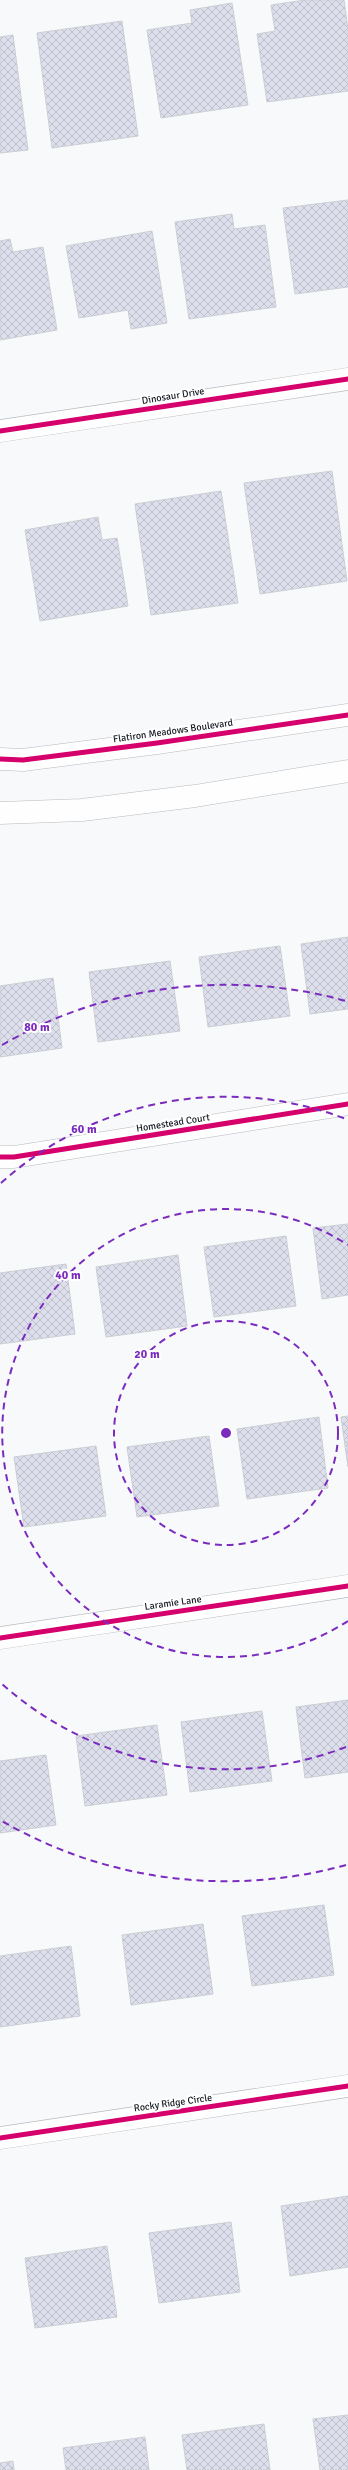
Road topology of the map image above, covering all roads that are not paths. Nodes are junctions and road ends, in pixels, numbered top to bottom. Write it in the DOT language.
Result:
graph roads {
  1 [pos="348,379"];
  2 [pos="0,431"];
  3 [pos="348,715"];
  4 [pos="0,759"];
  5 [pos="348,772"];
  6 [pos="0,813"];
  7 [pos="348,1104"];
  8 [pos="0,1157"];
  9 [pos="348,1586"];
  10 [pos="0,1638"];
  11 [pos="348,2086"];
  12 [pos="0,2138"];
  1 -- 2 [label="street, Dinosaur Drive"];
  3 -- 4 [label="street, Flatiron Meadows Boulevard"];
  5 -- 6 [label="street"];
  7 -- 8 [label="street, Homestead Court"];
  9 -- 10 [label="street, Laramie Lane"];
  11 -- 12 [label="street, Rocky Ridge Circle"];
}
